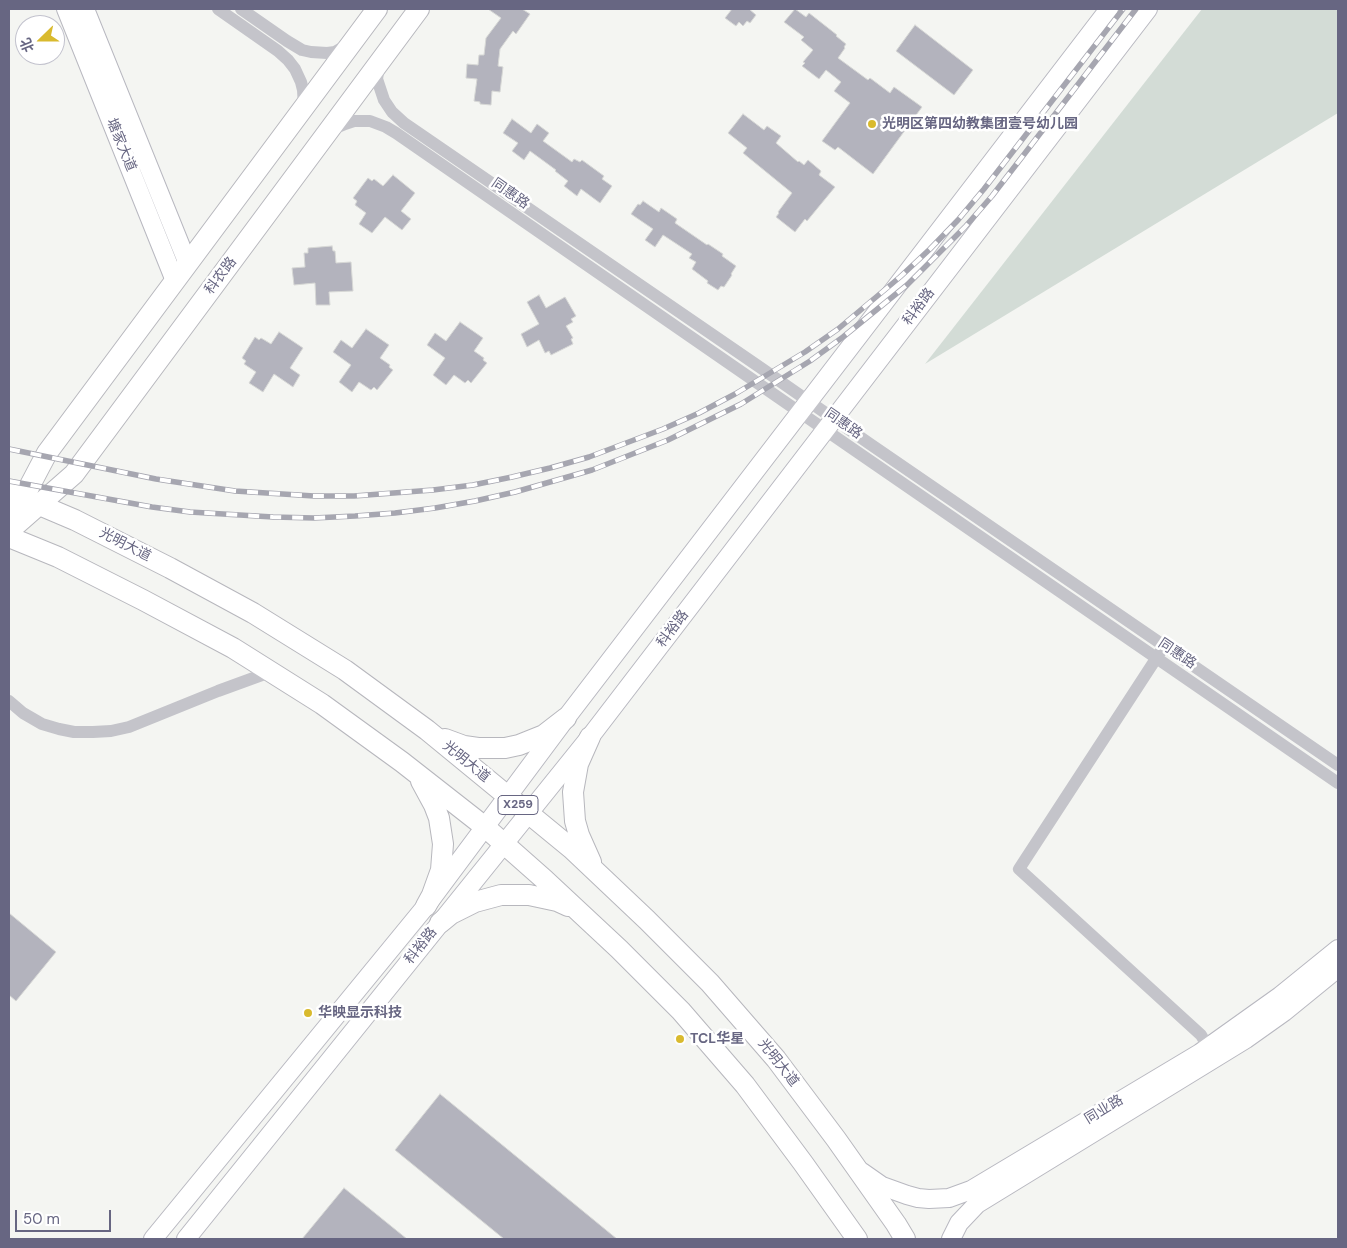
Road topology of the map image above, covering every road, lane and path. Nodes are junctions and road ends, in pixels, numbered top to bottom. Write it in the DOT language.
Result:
graph roads {
  1 [pos="66,9"];
  2 [pos="85,9"];
  3 [pos="218,9"];
  4 [pos="241,9"];
  5 [pos="377,9"];
  6 [pos="419,9"];
  7 [pos="1109,9"];
  8 [pos="1148,9"];
  9 [pos="355,39"];
  10 [pos="381,60"];
  11 [pos="304,107"];
  12 [pos="325,135"];
  13 [pos="188,264"];
  14 [pos="175,281"];
  15 [pos="804,407"];
  16 [pos="830,425"];
  17 [pos="24,498"];
  18 [pos="9,526"];
  19 [pos="9,531"];
  20 [pos="9,536"];
  21 [pos="1164,646"];
  22 [pos="1157,658"];
  23 [pos="270,672"];
  24 [pos="9,701"];
  25 [pos="566,718"];
  26 [pos="427,730"];
  27 [pos="590,737"];
  28 [pos="402,762"];
  29 [pos="1338,765"];
  30 [pos="1338,783"];
  31 [pos="508,796"];
  32 [pos="529,813"];
  33 [pos="485,827"];
  34 [pos="504,844"];
  35 [pos="609,884"];
  36 [pos="426,906"];
  37 [pos="583,915"];
  38 [pos="440,923"];
  39 [pos="1338,949"];
  40 [pos="1338,968"];
  41 [pos="1208,1047"];
  42 [pos="852,1163"];
  43 [pos="153,1239"];
  44 [pos="186,1239"];
  45 [pos="857,1239"];
  46 [pos="905,1239"];
  47 [pos="950,1239"];
  1 -- 14 [label="main road, 塘家大道"];
  2 -- 13 [label="main road, 塘家大道"];
  3 -- 11 [label="street"];
  4 -- 9 [label="street"];
  5 -- 9 [label="main road, 科农路"];
  6 -- 10 [label="main road, 科农路"];
  7 -- 15 [label="main road, 科裕路"];
  8 -- 16 [label="main road, 科裕路"];
  9 -- 11 [label="main road, 科农路"];
  10 -- 12 [label="main road, 科农路"];
  10 -- 15 [label="street, 同惠路"];
  11 -- 13 [label="main road, 科农路"];
  12 -- 15 [label="street, 同惠路"];
  12 -- 17 [label="main road, 科农路"];
  13 -- 14 [label="main road, 科农路"];
  14 -- 17 [label="main road, 科农路"];
  15 -- 16 [label="street, 同惠路"];
  15 -- 25 [label="main road, 科裕路"];
  16 -- 21 [label="street, 同惠路"];
  16 -- 22 [label="street, 同惠路"];
  16 -- 27 [label="main road, 科裕路"];
  17 -- 18 [label="main road, 科农路"];
  17 -- 19 [label="main road, 科农路"];
  17 -- 26 [label="main road, 光明大道 / X259"];
  20 -- 23 [label="main road, X259"];
  21 -- 22 [label="street"];
  21 -- 29 [label="street, 同惠路"];
  22 -- 30 [label="street, 同惠路"];
  22 -- 41 [label="street"];
  23 -- 24 [label="street"];
  23 -- 28 [label="main road, X259"];
  25 -- 26 [label="main road"];
  25 -- 31 [label="main road, 科裕路"];
  26 -- 31 [label="main road, 光明大道 / X259"];
  27 -- 32 [label="main road, 科裕路"];
  27 -- 35 [label="main road"];
  28 -- 33 [label="main road, X259"];
  28 -- 36 [label="main road"];
  31 -- 32 [label="main road, 光明大道 / X259"];
  31 -- 33 [label="main road, 科裕路"];
  32 -- 34 [label="main road, 科裕路"];
  32 -- 35 [label="main road, 光明大道 / X259"];
  33 -- 34 [label="main road, X259"];
  33 -- 36 [label="main road, 科裕路"];
  34 -- 37 [label="main road, X259"];
  34 -- 38 [label="main road, 科裕路"];
  35 -- 42 [label="main road, 光明大道 / X259"];
  36 -- 43 [label="main road, 科裕路"];
  37 -- 38 [label="main road"];
  37 -- 45 [label="main road, X259"];
  38 -- 44 [label="main road, 科裕路"];
  39 -- 41 [label="main road, 同业路"];
  40 -- 47 [label="main road, 同业路"];
  41 -- 42 [label="main road, 同业路"];
  42 -- 46 [label="main road, 光明大道 / X259"];
}
